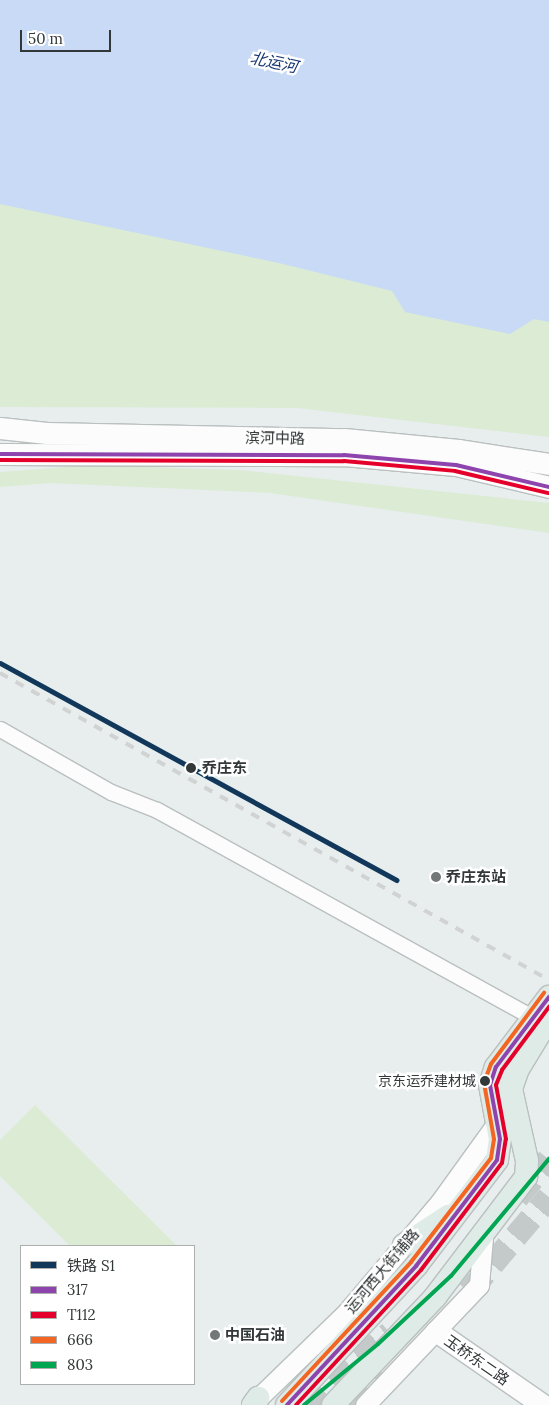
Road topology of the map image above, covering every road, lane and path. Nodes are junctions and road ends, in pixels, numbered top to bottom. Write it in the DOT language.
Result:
graph roads {
  1 [pos="0,428"];
  2 [pos="0,454"];
  3 [pos="549,464"];
  4 [pos="549,487"];
  5 [pos="0,729"];
  6 [pos="549,997"];
  7 [pos="542,1020"];
  8 [pos="497,1123"];
  9 [pos="463,1206"];
  10 [pos="482,1236"];
  11 [pos="404,1245"];
  12 [pos="432,1337"];
  13 [pos="339,1400"];
  14 [pos="254,1403"];
  15 [pos="287,1405"];
  16 [pos="365,1405"];
  17 [pos="518,1405"];
  18 [pos="543,1405"];
  1 -- 3 [label="main road, 滨河中路"];
  2 -- 4 [label="main road, 滨河中路"];
  5 -- 7 [label="street"];
  6 -- 7 [label="main road"];
  7 -- 8 [label="main road"];
  7 -- 10 [label="main road"];
  8 -- 9 [label="main road"];
  8 -- 11 [label="street, 运河西大街辅路"];
  9 -- 11 [label="main road"];
  9 -- 15 [label="main road"];
  10 -- 12 [label="street"];
  10 -- 13 [label="main road"];
  11 -- 14 [label="street, 运河西大街辅路"];
  12 -- 16 [label="street"];
  12 -- 17 [label="main road, 玉桥东二路"];
  12 -- 18 [label="main road, 玉桥东二路"];
}
